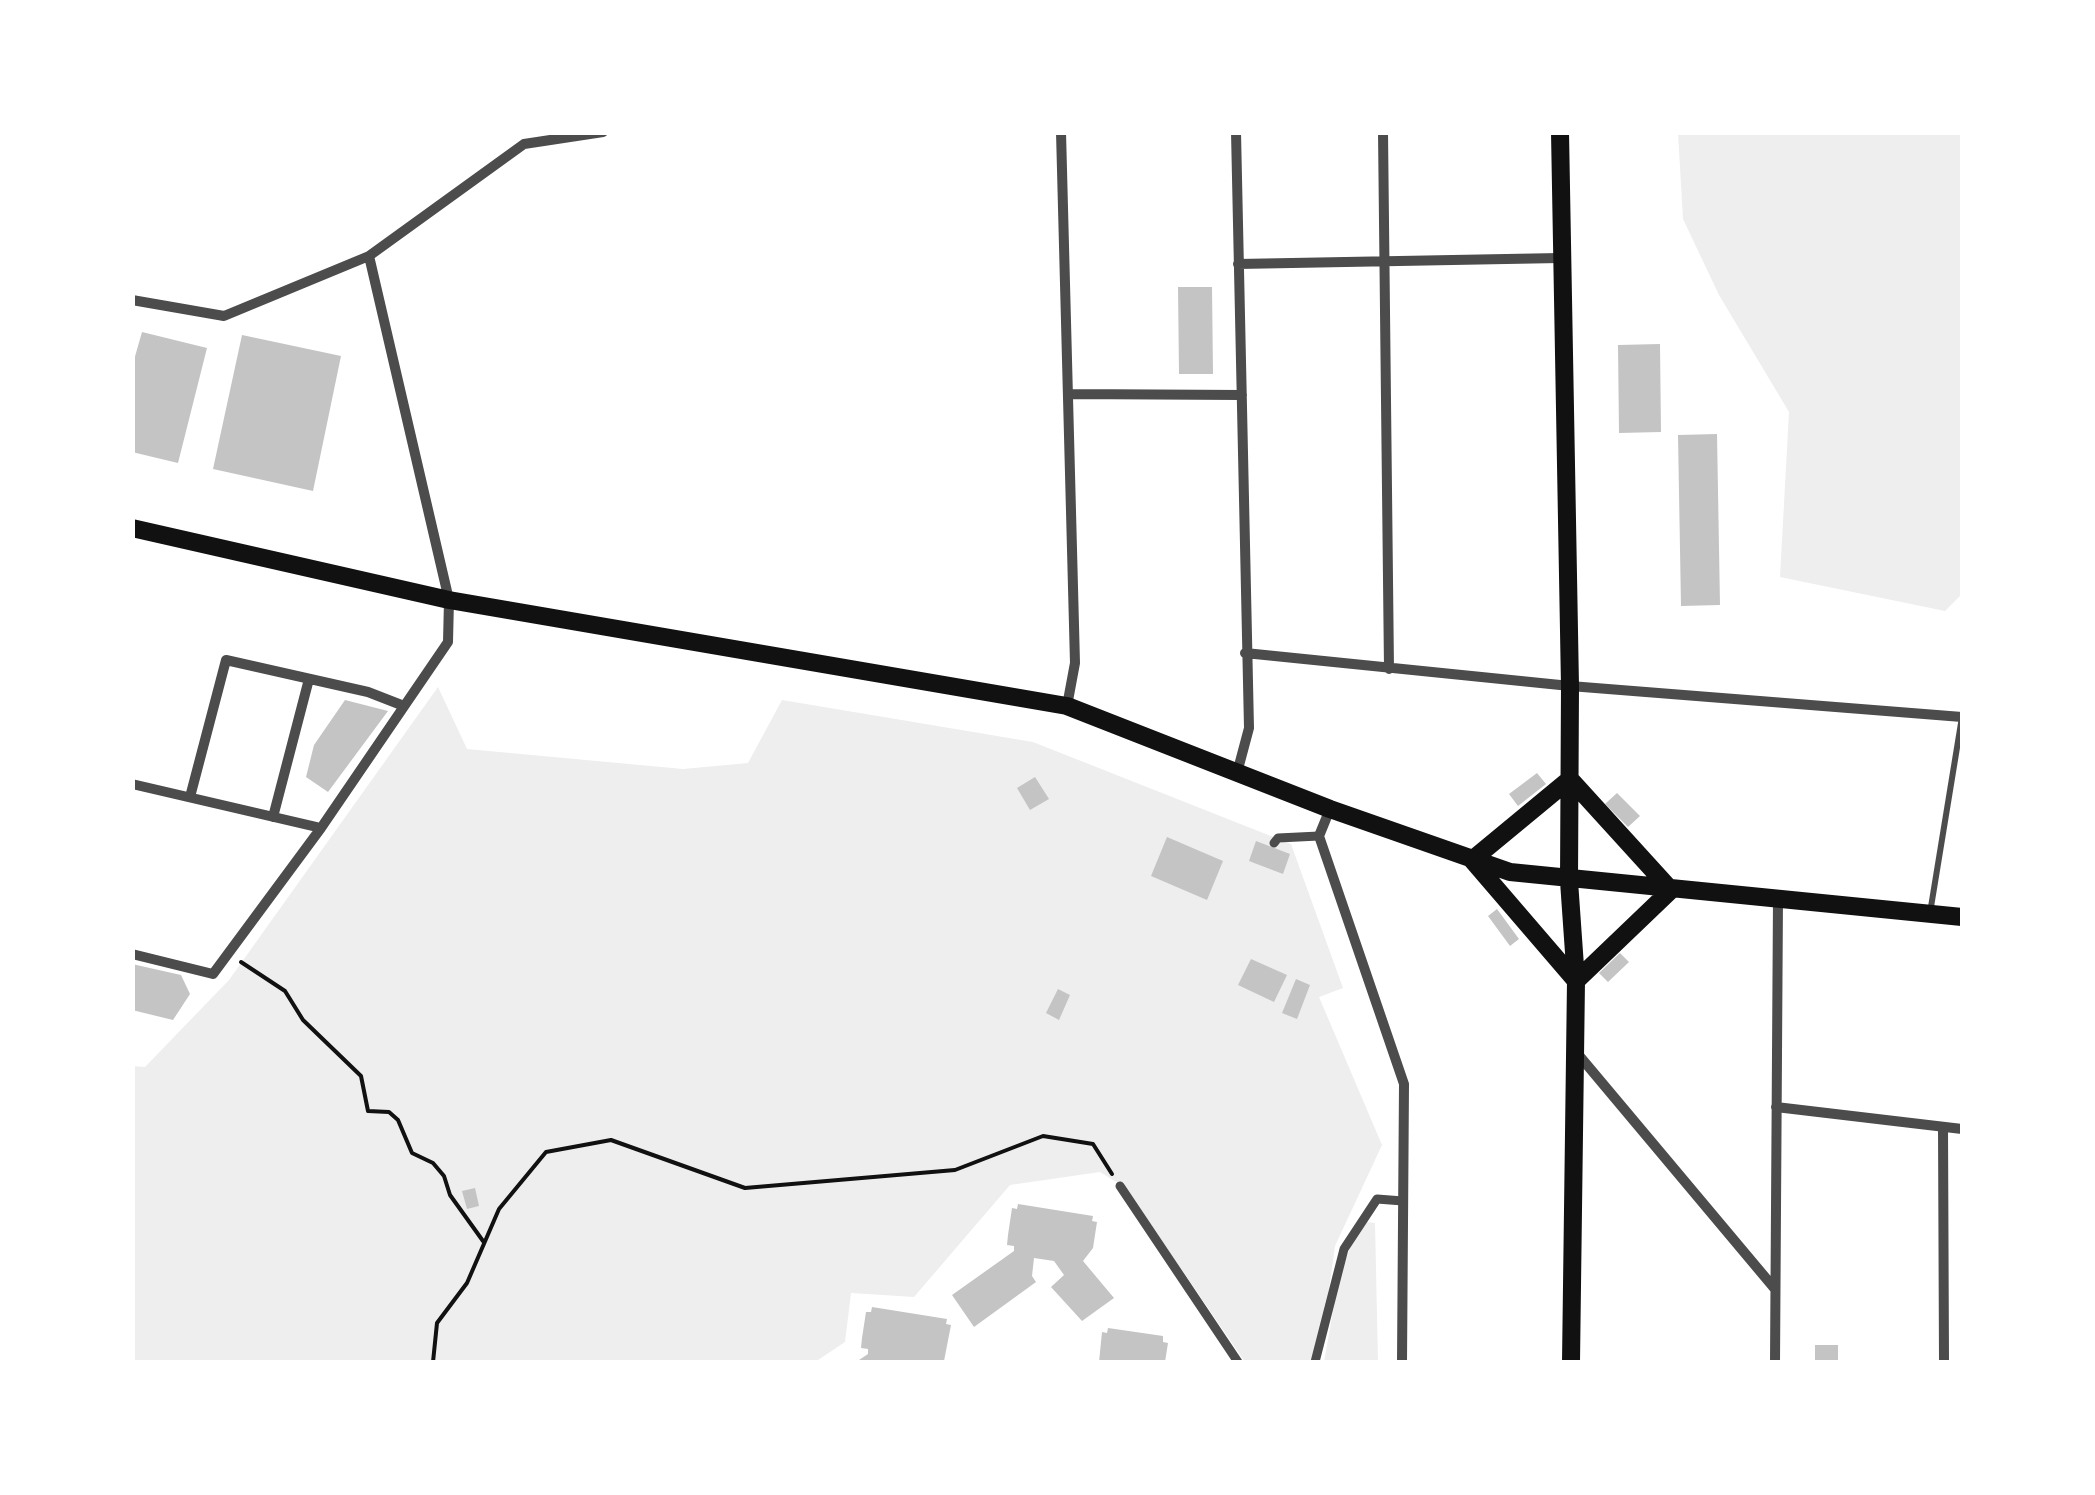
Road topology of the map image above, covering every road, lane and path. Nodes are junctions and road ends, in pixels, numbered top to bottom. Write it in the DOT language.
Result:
graph roads {
  1 [pos="603,132"];
  2 [pos="1061,132"];
  3 [pos="1236,132"];
  4 [pos="1384,132"];
  5 [pos="1560,132"];
  6 [pos="522,138"];
  7 [pos="369,256"];
  8 [pos="1560,258"];
  9 [pos="1385,262"];
  10 [pos="1238,264"];
  11 [pos="132,300"];
  12 [pos="1068,394"];
  13 [pos="1242,395"];
  14 [pos="132,528"];
  15 [pos="449,600"];
  16 [pos="1245,653"];
  17 [pos="1389,668"];
  18 [pos="308,678"];
  19 [pos="1570,686"];
  20 [pos="404,706"];
  21 [pos="1067,706"];
  22 [pos="1962,717"];
  23 [pos="1236,774"];
  24 [pos="1570,780"];
  25 [pos="132,784"];
  26 [pos="190,797"];
  27 [pos="1330,809"];
  28 [pos="274,817"];
  29 [pos="321,828"];
  30 [pos="1320,836"];
  31 [pos="1274,843"];
  32 [pos="1472,860"];
  33 [pos="1568,881"];
  34 [pos="1671,890"];
  35 [pos="1778,899"];
  36 [pos="1930,915"];
  37 [pos="1962,918"];
  38 [pos="132,954"];
  39 [pos="228,954"];
  40 [pos="1576,981"];
  41 [pos="1573,1048"];
  42 [pos="1776,1107"];
  43 [pos="1943,1126"];
  44 [pos="1962,1129"];
  45 [pos="1120,1186"];
  46 [pos="1403,1201"];
  47 [pos="484,1242"];
  48 [pos="1776,1290"];
  49 [pos="433,1362"];
  50 [pos="1238,1362"];
  51 [pos="1315,1362"];
  52 [pos="1402,1362"];
  53 [pos="1571,1362"];
  54 [pos="1775,1362"];
  55 [pos="1944,1362"];
  1 -- 6 [label="street"];
  2 -- 12 [label="street"];
  3 -- 10 [label="street"];
  4 -- 9 [label="street"];
  5 -- 8 [label="main road"];
  6 -- 7 [label="street"];
  7 -- 11 [label="street"];
  7 -- 15 [label="street"];
  8 -- 9 [label="street"];
  8 -- 19 [label="main road"];
  9 -- 10 [label="street"];
  9 -- 17 [label="street"];
  10 -- 13 [label="street"];
  12 -- 13 [label="street"];
  12 -- 21 [label="street"];
  13 -- 16 [label="street"];
  14 -- 15 [label="main road"];
  15 -- 20 [label="street"];
  15 -- 21 [label="main road"];
  16 -- 17 [label="street"];
  16 -- 23 [label="street"];
  17 -- 19 [label="street"];
  18 -- 20 [label="street"];
  18 -- 26 [label="street"];
  18 -- 28 [label="street"];
  19 -- 22 [label="street"];
  19 -- 24 [label="main road"];
  20 -- 29 [label="street"];
  21 -- 23 [label="main road"];
  22 -- 36 [label="lane"];
  23 -- 27 [label="main road"];
  24 -- 32 [label="main road"];
  24 -- 33 [label="main road"];
  24 -- 34 [label="main road"];
  25 -- 26 [label="street"];
  26 -- 28 [label="street"];
  27 -- 30 [label="street"];
  27 -- 32 [label="main road"];
  28 -- 29 [label="street"];
  29 -- 39 [label="street"];
  30 -- 31 [label="street"];
  30 -- 46 [label="street"];
  32 -- 33 [label="main road"];
  32 -- 40 [label="main road"];
  33 -- 34 [label="main road"];
  33 -- 40 [label="main road"];
  34 -- 35 [label="main road"];
  34 -- 40 [label="main road"];
  35 -- 36 [label="main road"];
  35 -- 42 [label="street"];
  36 -- 37 [label="main road"];
  38 -- 39 [label="street"];
  39 -- 47 [label="path"];
  40 -- 41 [label="main road"];
  41 -- 48 [label="street"];
  41 -- 53 [label="main road"];
  42 -- 43 [label="street"];
  42 -- 48 [label="street"];
  43 -- 44 [label="street"];
  43 -- 55 [label="street"];
  45 -- 47 [label="path"];
  45 -- 50 [label="street"];
  46 -- 51 [label="street"];
  46 -- 52 [label="street"];
  47 -- 49 [label="path"];
  48 -- 54 [label="street"];
}
